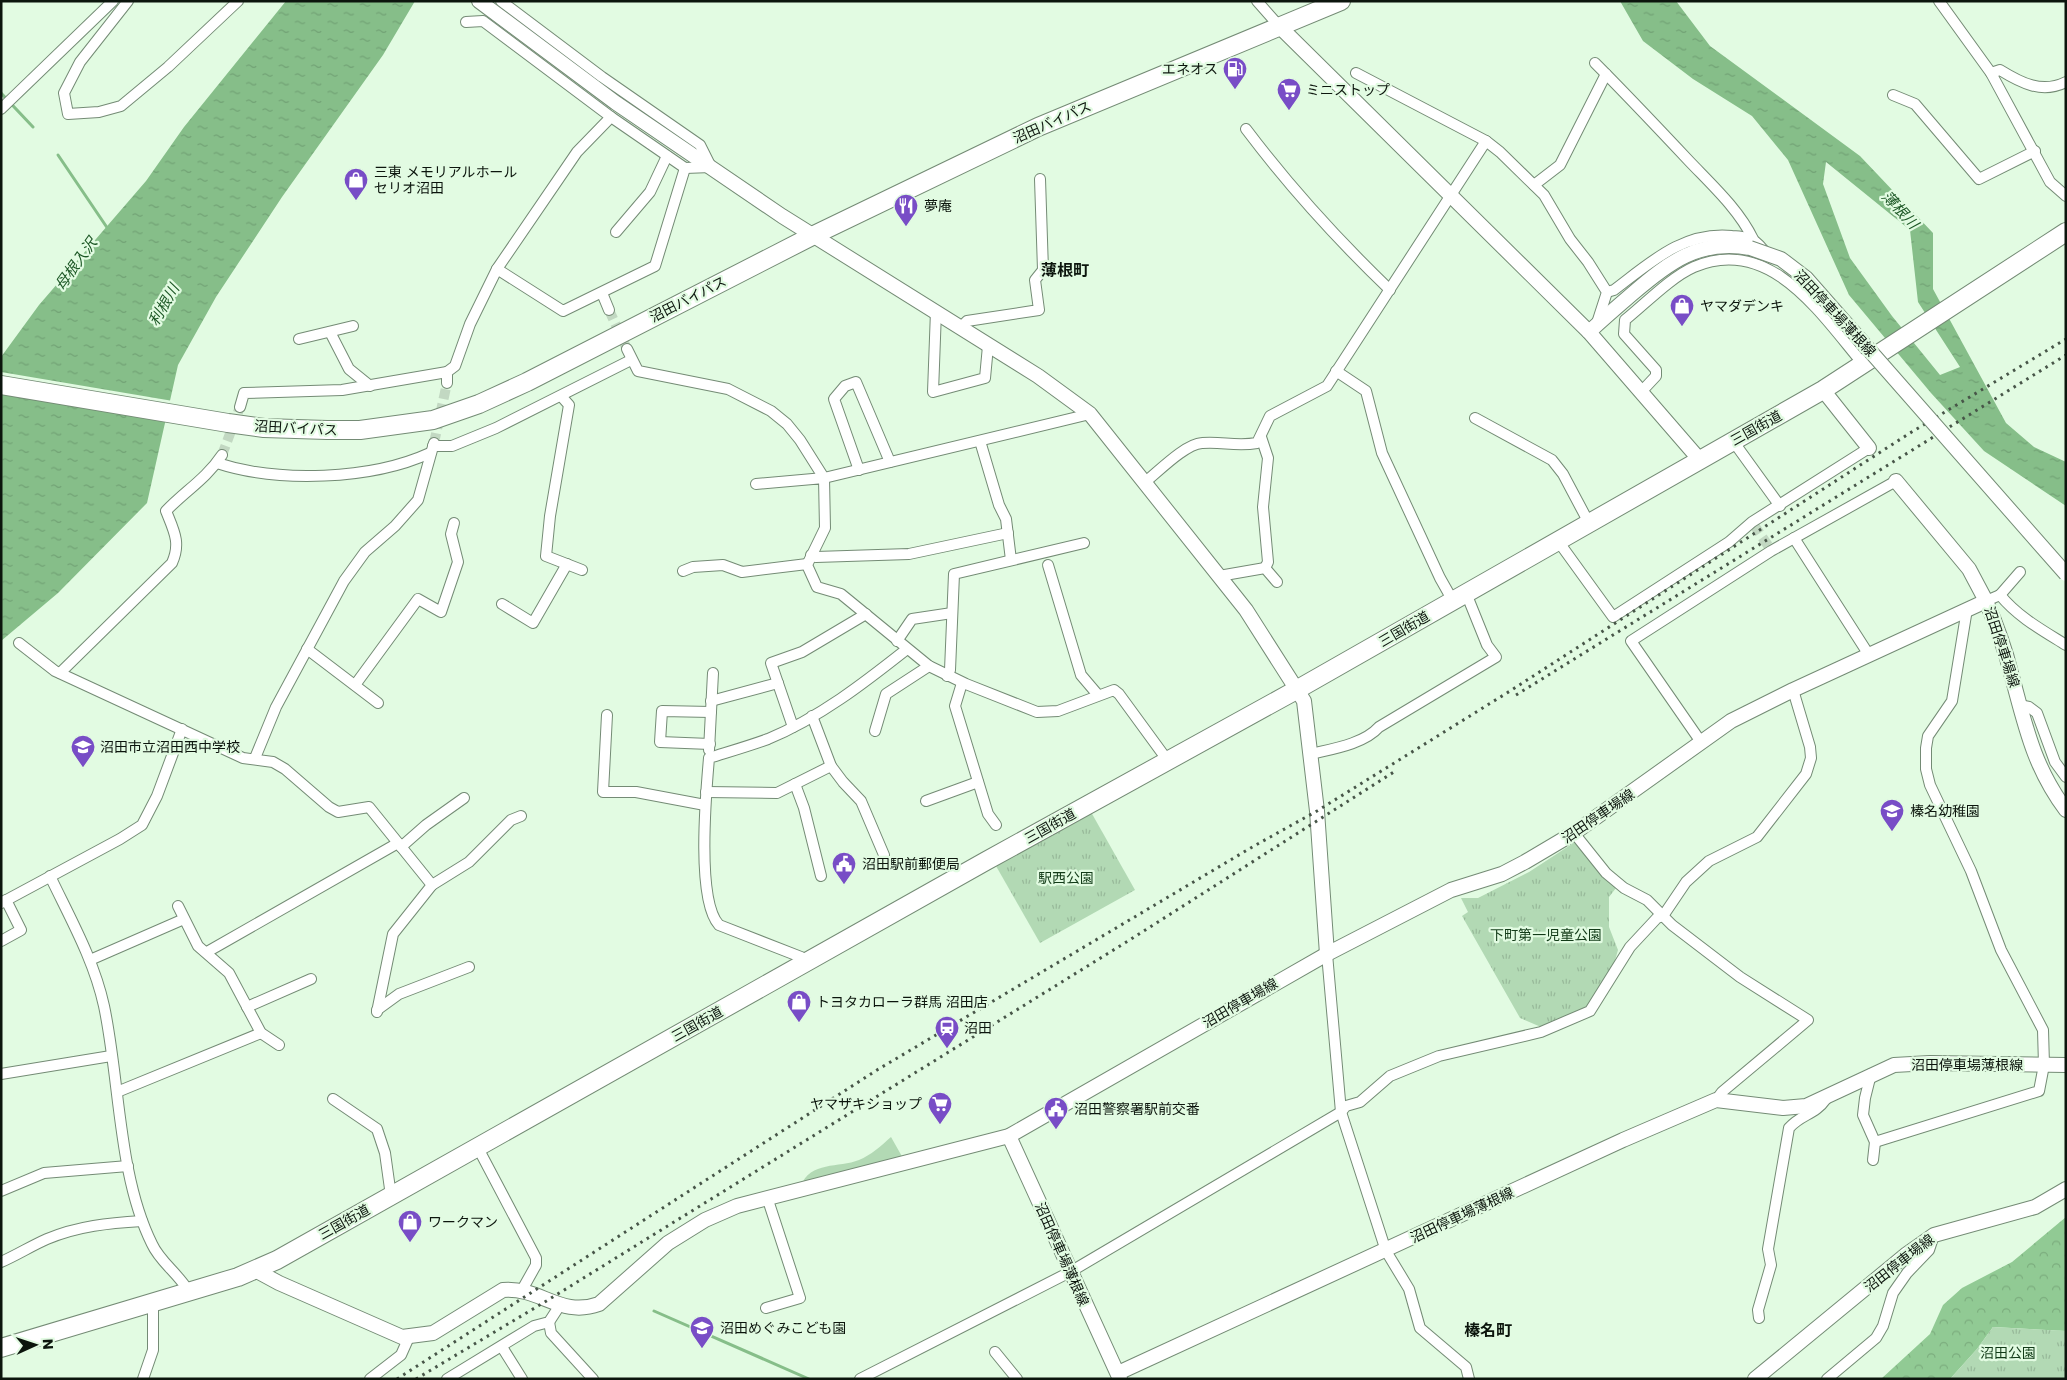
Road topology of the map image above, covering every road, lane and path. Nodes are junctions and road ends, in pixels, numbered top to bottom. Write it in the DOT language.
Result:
graph roads {
  1 [pos="113,1"];
  2 [pos="128,1"];
  3 [pos="238,1"];
  4 [pos="479,1"];
  5 [pos="501,1"];
  6 [pos="1257,1"];
  7 [pos="1341,1"];
  8 [pos="1939,1"];
  9 [pos="466,22"];
  10 [pos="1280,27"];
  11 [pos="1595,63"];
  12 [pos="1356,73"];
  13 [pos="1991,73"];
  14 [pos="1606,74"];
  15 [pos="2066,82"];
  16 [pos="1893,95"];
  17 [pos="1,109"];
  18 [pos="611,117"];
  19 [pos="1246,129"];
  20 [pos="1486,142"];
  21 [pos="2035,151"];
  22 [pos="668,156"];
  23 [pos="712,167"];
  24 [pos="686,168"];
  25 [pos="1040,179"];
  26 [pos="1534,185"];
  27 [pos="1452,195"];
  28 [pos="2066,196"];
  29 [pos="616,232"];
  30 [pos="2066,232"];
  31 [pos="812,236"];
  32 [pos="1751,243"];
  33 [pos="497,269"];
  34 [pos="1779,274"];
  35 [pos="1390,290"];
  36 [pos="1607,292"];
  37 [pos="602,293"];
  38 [pos="608,310"];
  39 [pos="936,311"];
  40 [pos="353,326"];
  41 [pos="961,327"];
  42 [pos="1593,328"];
  43 [pos="330,332"];
  44 [pos="299,339"];
  45 [pos="988,346"];
  46 [pos="627,349"];
  47 [pos="631,360"];
  48 [pos="1864,365"];
  49 [pos="1336,371"];
  50 [pos="448,372"];
  51 [pos="447,383"];
  52 [pos="1,385"];
  53 [pos="370,386"];
  54 [pos="1823,390"];
  55 [pos="1641,392"];
  56 [pos="561,396"];
  57 [pos="240,407"];
  58 [pos="1090,414"];
  59 [pos="1475,418"];
  60 [pos="1261,437"];
  61 [pos="980,440"];
  62 [pos="1733,440"];
  63 [pos="432,447"];
  64 [pos="1869,448"];
  65 [pos="1699,459"];
  66 [pos="890,462"];
  67 [pos="859,470"];
  68 [pos="824,478"];
  69 [pos="1896,481"];
  70 [pos="1144,483"];
  71 [pos="756,484"];
  72 [pos="1780,506"];
  73 [pos="454,522"];
  74 [pos="1589,523"];
  75 [pos="1008,533"];
  76 [pos="1794,538"];
  77 [pos="1558,541"];
  78 [pos="1084,543"];
  79 [pos="809,559"];
  80 [pos="1011,560"];
  81 [pos="567,564"];
  82 [pos="1048,565"];
  83 [pos="1266,568"];
  84 [pos="582,570"];
  85 [pos="683,571"];
  86 [pos="2020,572"];
  87 [pos="2066,574"];
  88 [pos="1219,576"];
  89 [pos="1277,582"];
  90 [pos="2000,595"];
  91 [pos="1460,597"];
  92 [pos="1986,601"];
  93 [pos="502,604"];
  94 [pos="1967,609"];
  95 [pos="952,613"];
  96 [pos="866,614"];
  97 [pos="897,641"];
  98 [pos="19,643"];
  99 [pos="2066,645"];
  100 [pos="307,649"];
  101 [pos="907,649"];
  102 [pos="1869,655"];
  103 [pos="929,666"];
  104 [pos="60,673"];
  105 [pos="712,674"];
  106 [pos="947,676"];
  107 [pos="778,683"];
  108 [pos="962,683"];
  109 [pos="355,685"];
  110 [pos="1298,689"];
  111 [pos="1793,690"];
  112 [pos="1098,695"];
  113 [pos="378,703"];
  114 [pos="2020,705"];
  115 [pos="711,706"];
  116 [pos="607,715"];
  117 [pos="812,716"];
  118 [pos="792,727"];
  119 [pos="182,730"];
  120 [pos="875,731"];
  121 [pos="1701,742"];
  122 [pos="710,744"];
  123 [pos="1311,754"];
  124 [pos="254,758"];
  125 [pos="709,758"];
  126 [pos="1168,761"];
  127 [pos="831,766"];
  128 [pos="2066,777"];
  129 [pos="978,782"];
  130 [pos="795,784"];
  131 [pos="706,792"];
  132 [pos="464,798"];
  133 [pos="926,801"];
  134 [pos="706,805"];
  135 [pos="2066,810"];
  136 [pos="521,816"];
  137 [pos="996,825"];
  138 [pos="1574,833"];
  139 [pos="399,845"];
  140 [pos="884,855"];
  141 [pos="50,876"];
  142 [pos="821,876"];
  143 [pos="432,884"];
  144 [pos="4,902"];
  145 [pos="178,906"];
  146 [pos="1663,916"];
  147 [pos="184,919"];
  148 [pos="1,941"];
  149 [pos="207,952"];
  150 [pos="1327,954"];
  151 [pos="90,960"];
  152 [pos="808,962"];
  153 [pos="469,967"];
  154 [pos="311,978"];
  155 [pos="247,1007"];
  156 [pos="260,1033"];
  157 [pos="279,1045"];
  158 [pos="111,1056"];
  159 [pos="2044,1065"];
  160 [pos="2066,1065"];
  161 [pos="1,1074"];
  162 [pos="1872,1074"];
  163 [pos="117,1092"];
  164 [pos="333,1099"];
  165 [pos="1826,1099"];
  166 [pos="1716,1100"];
  167 [pos="1342,1112"];
  168 [pos="1009,1136"];
  169 [pos="1875,1142"];
  170 [pos="478,1148"];
  171 [pos="1874,1160"];
  172 [pos="128,1166"];
  173 [pos="2066,1189"];
  174 [pos="1,1191"];
  175 [pos="391,1196"];
  176 [pos="767,1197"];
  177 [pos="142,1221"];
  178 [pos="1934,1235"];
  179 [pos="1386,1251"];
  180 [pos="1,1262"];
  181 [pos="255,1270"];
  182 [pos="1070,1272"];
  183 [pos="522,1290"];
  184 [pos="189,1292"];
  185 [pos="153,1303"];
  186 [pos="560,1305"];
  187 [pos="766,1308"];
  188 [pos="1759,1318"];
  189 [pos="549,1322"];
  190 [pos="409,1337"];
  191 [pos="502,1347"];
  192 [pos="1,1348"];
  193 [pos="995,1352"];
  194 [pos="1117,1377"];
  195 [pos="450,1378"];
  196 [pos="143,1379"];
  197 [pos="370,1379"];
  198 [pos="522,1379"];
  199 [pos="593,1379"];
  200 [pos="860,1379"];
  201 [pos="1017,1379"];
  202 [pos="1469,1379"];
  203 [pos="1755,1379"];
  204 [pos="1827,1379"];
  1 -- 17 [label="street"];
  2 -- 3 [label="street"];
  4 -- 23 [label="main road"];
  5 -- 23 [label="street"];
  6 -- 10 [label="street"];
  7 -- 10 [label="highway, 沼田バイパス"];
  8 -- 13 [label="street"];
  9 -- 18 [label="street"];
  10 -- 27 [label="main road"];
  10 -- 31 [label="highway, 沼田バイパス"];
  11 -- 14 [label="street"];
  12 -- 20 [label="street"];
  13 -- 15 [label="street"];
  13 -- 21 [label="street"];
  14 -- 26 [label="street"];
  14 -- 32 [label="street"];
  16 -- 21 [label="street"];
  18 -- 22 [label="street"];
  18 -- 33 [label="street"];
  19 -- 35 [label="street"];
  20 -- 26 [label="street"];
  20 -- 27 [label="street"];
  21 -- 28 [label="street"];
  22 -- 24 [label="street"];
  22 -- 29 [label="street"];
  23 -- 24 [label="street"];
  23 -- 31 [label="main road"];
  24 -- 37 [label="street"];
  25 -- 41 [label="street"];
  26 -- 36 [label="street"];
  27 -- 35 [label="street"];
  27 -- 42 [label="main road"];
  30 -- 48 [label="highway, 三国街道"];
  31 -- 39 [label="main road"];
  31 -- 52 [label="highway, 沼田バイパス"];
  32 -- 34 [label="street"];
  32 -- 36 [label="street"];
  32 -- 42 [label="main road, 沼田停車場薄根線"];
  32 -- 87 [label="main road, 沼田停車場薄根線, bridge"];
  33 -- 37 [label="street"];
  33 -- 50 [label="street"];
  34 -- 48 [label="street"];
  34 -- 55 [label="street"];
  35 -- 49 [label="street"];
  36 -- 42 [label="street"];
  37 -- 38 [label="street"];
  39 -- 41 [label="main road"];
  39 -- 45 [label="street"];
  40 -- 43 [label="street"];
  41 -- 45 [label="main road"];
  42 -- 55 [label="main road"];
  43 -- 44 [label="street"];
  43 -- 53 [label="street"];
  45 -- 58 [label="main road"];
  46 -- 47 [label="street"];
  47 -- 56 [label="street"];
  47 -- 68 [label="street"];
  48 -- 54 [label="highway, 三国街道"];
  49 -- 60 [label="street"];
  49 -- 91 [label="street"];
  50 -- 51 [label="street"];
  50 -- 53 [label="street"];
  53 -- 57 [label="street"];
  54 -- 62 [label="highway, 三国街道"];
  54 -- 64 [label="main road"];
  55 -- 65 [label="main road"];
  56 -- 63 [label="street"];
  56 -- 81 [label="street"];
  58 -- 61 [label="street"];
  58 -- 70 [label="main road"];
  59 -- 74 [label="street"];
  60 -- 70 [label="street"];
  60 -- 83 [label="street"];
  61 -- 66 [label="street"];
  61 -- 75 [label="street"];
  62 -- 65 [label="highway, 三国街道"];
  62 -- 72 [label="street"];
  63 -- 100 [label="street"];
  63 -- 104 [label="street"];
  64 -- 72 [label="street"];
  65 -- 74 [label="highway, 三国街道"];
  66 -- 67 [label="street"];
  66 -- 67 [label="street"];
  67 -- 68 [label="street"];
  68 -- 71 [label="street"];
  68 -- 79 [label="street"];
  69 -- 76 [label="street"];
  69 -- 92 [label="main road"];
  70 -- 88 [label="main road"];
  72 -- 77 [label="street"];
  73 -- 109 [label="street"];
  74 -- 77 [label="highway, 三国街道"];
  75 -- 79 [label="street"];
  75 -- 80 [label="street"];
  76 -- 102 [label="street"];
  76 -- 121 [label="street"];
  77 -- 91 [label="highway, 三国街道"];
  78 -- 80 [label="street"];
  79 -- 85 [label="street"];
  79 -- 96 [label="street"];
  80 -- 95 [label="street"];
  81 -- 84 [label="street"];
  81 -- 93 [label="street"];
  82 -- 112 [label="street"];
  83 -- 88 [label="street"];
  83 -- 89 [label="street"];
  86 -- 90 [label="street"];
  88 -- 110 [label="main road"];
  90 -- 92 [label="street"];
  90 -- 99 [label="street"];
  91 -- 110 [label="highway, 三国街道"];
  91 -- 123 [label="street"];
  92 -- 94 [label="main road, 沼田停車場線"];
  92 -- 114 [label="main road, 沼田停車場線"];
  94 -- 102 [label="main road, 沼田停車場線"];
  94 -- 159 [label="street"];
  95 -- 97 [label="street"];
  95 -- 106 [label="street"];
  96 -- 97 [label="street"];
  96 -- 107 [label="street"];
  97 -- 101 [label="street"];
  98 -- 104 [label="street"];
  100 -- 109 [label="street"];
  100 -- 124 [label="street"];
  101 -- 103 [label="street"];
  101 -- 117 [label="street"];
  102 -- 111 [label="main road, 沼田停車場線"];
  103 -- 106 [label="street"];
  103 -- 120 [label="street"];
  104 -- 119 [label="street"];
  105 -- 115 [label="street"];
  106 -- 108 [label="street"];
  107 -- 115 [label="street"];
  107 -- 118 [label="street"];
  108 -- 112 [label="street"];
  108 -- 129 [label="street"];
  109 -- 113 [label="street"];
  110 -- 123 [label="main road"];
  110 -- 126 [label="highway, 三国街道"];
  111 -- 121 [label="main road, 沼田停車場線"];
  111 -- 146 [label="street"];
  112 -- 126 [label="street"];
  114 -- 128 [label="street"];
  114 -- 135 [label="main road, 沼田停車場線"];
  115 -- 122 [label="street"];
  115 -- 122 [label="street"];
  116 -- 134 [label="street"];
  117 -- 118 [label="street"];
  117 -- 127 [label="street"];
  118 -- 125 [label="street"];
  119 -- 124 [label="street"];
  119 -- 141 [label="street"];
  121 -- 138 [label="main road, 沼田停車場線"];
  122 -- 125 [label="street"];
  123 -- 150 [label="main road"];
  124 -- 139 [label="street"];
  125 -- 131 [label="street"];
  126 -- 152 [label="highway, 三国街道"];
  127 -- 130 [label="street"];
  127 -- 140 [label="street"];
  129 -- 133 [label="street"];
  129 -- 137 [label="street"];
  130 -- 131 [label="street"];
  130 -- 142 [label="street"];
  131 -- 134 [label="street"];
  132 -- 139 [label="street"];
  134 -- 152 [label="street"];
  136 -- 143 [label="street"];
  138 -- 146 [label="street"];
  138 -- 150 [label="main road, 沼田停車場線"];
  139 -- 143 [label="street"];
  139 -- 149 [label="street"];
  141 -- 144 [label="street"];
  141 -- 151 [label="street"];
  143 -- 153 [label="street"];
  144 -- 148 [label="street"];
  145 -- 147 [label="street"];
  146 -- 166 [label="street"];
  146 -- 167 [label="street"];
  147 -- 149 [label="street"];
  147 -- 151 [label="street"];
  149 -- 155 [label="street"];
  150 -- 167 [label="street"];
  150 -- 168 [label="main road, 沼田停車場線"];
  151 -- 158 [label="street"];
  152 -- 170 [label="highway, 三国街道"];
  154 -- 155 [label="street"];
  155 -- 156 [label="street"];
  156 -- 157 [label="street"];
  156 -- 163 [label="street"];
  158 -- 161 [label="street"];
  158 -- 163 [label="street"];
  159 -- 160 [label="main road, 沼田停車場薄根線"];
  159 -- 162 [label="main road, 沼田停車場薄根線"];
  159 -- 169 [label="street"];
  162 -- 165 [label="main road, 沼田停車場薄根線"];
  162 -- 169 [label="street"];
  163 -- 172 [label="street"];
  164 -- 175 [label="street"];
  165 -- 166 [label="main road, 沼田停車場薄根線"];
  165 -- 188 [label="street"];
  166 -- 179 [label="main road, 沼田停車場薄根線"];
  167 -- 179 [label="street"];
  167 -- 182 [label="street"];
  168 -- 176 [label="main road, 沼田停車場線"];
  168 -- 182 [label="main road, 沼田停車場薄根線"];
  169 -- 171 [label="street"];
  170 -- 175 [label="highway, 三国街道"];
  170 -- 183 [label="street"];
  172 -- 174 [label="street"];
  172 -- 177 [label="street"];
  173 -- 178 [label="main road, 沼田停車場線"];
  175 -- 181 [label="highway, 三国街道"];
  176 -- 186 [label="main road, 沼田停車場線"];
  176 -- 187 [label="street"];
  177 -- 180 [label="street"];
  177 -- 184 [label="street"];
  178 -- 203 [label="main road, 沼田停車場線"];
  178 -- 204 [label="street"];
  179 -- 194 [label="main road, 沼田停車場薄根線"];
  179 -- 202 [label="street"];
  181 -- 184 [label="highway, 三国街道"];
  181 -- 190 [label="main road"];
  182 -- 194 [label="main road, 沼田停車場薄根線"];
  182 -- 200 [label="street"];
  183 -- 186 [label="main road, 沼田停車場線"];
  183 -- 190 [label="main road"];
  184 -- 185 [label="highway, 三国街道"];
  185 -- 192 [label="highway, 三国街道"];
  185 -- 196 [label="street"];
  186 -- 189 [label="street"];
  189 -- 191 [label="street"];
  189 -- 199 [label="street"];
  190 -- 197 [label="street"];
  191 -- 195 [label="street"];
  191 -- 198 [label="street"];
  193 -- 201 [label="street"];
}
